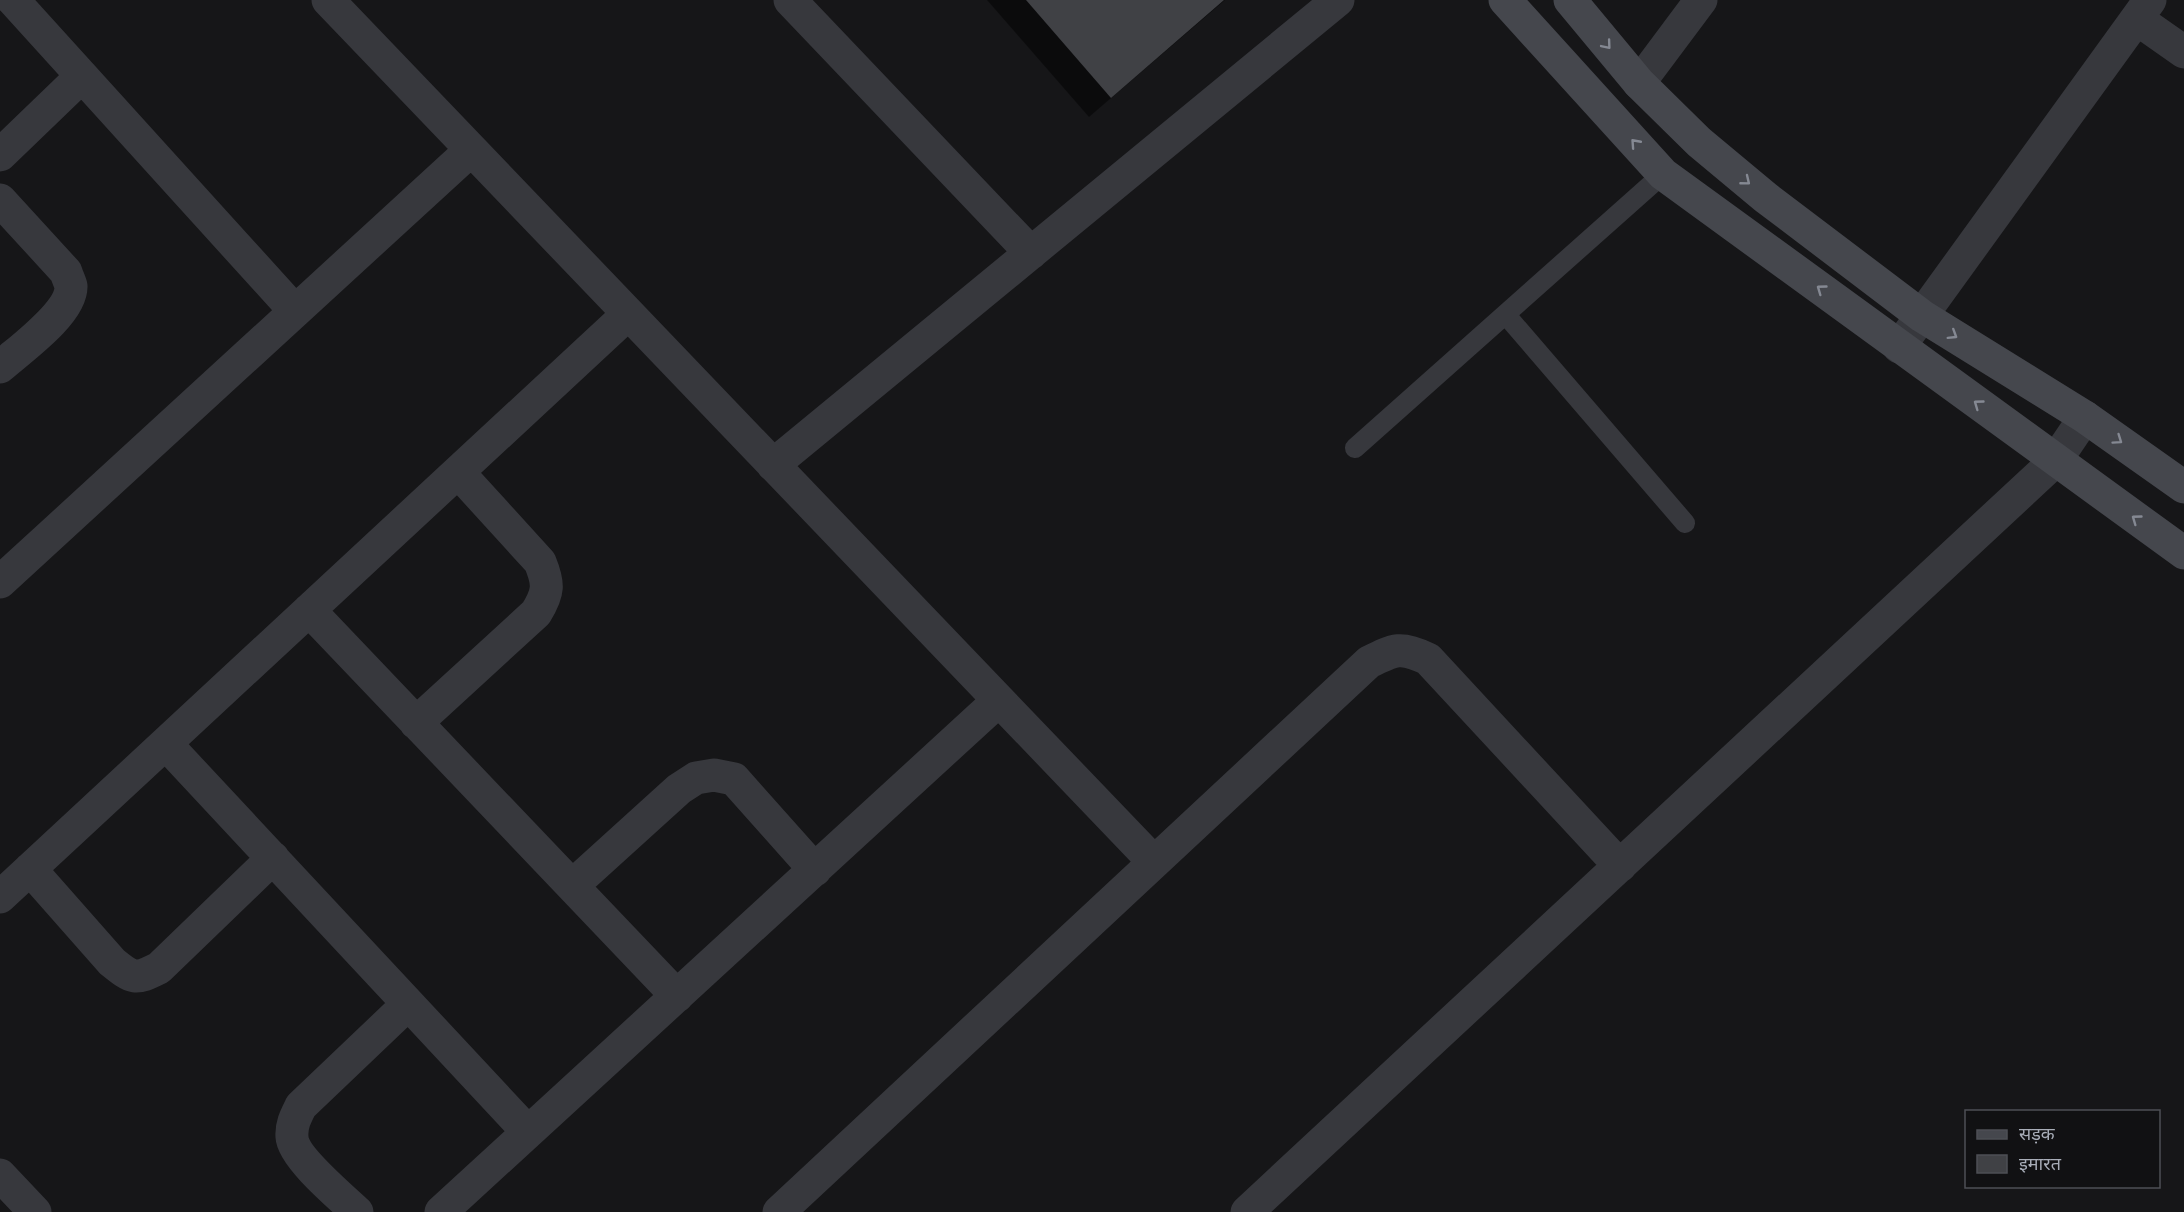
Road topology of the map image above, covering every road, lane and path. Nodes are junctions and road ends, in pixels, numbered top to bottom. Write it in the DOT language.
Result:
graph roads {
  1 [pos="13,0"];
  2 [pos="328,0"];
  3 [pos="790,0"];
  4 [pos="1338,0"];
  5 [pos="1505,0"];
  6 [pos="1570,0"];
  7 [pos="1701,0"];
  8 [pos="2144,9"];
  9 [pos="2184,52"];
  10 [pos="82,76"];
  11 [pos="1639,83"];
  12 [pos="471,150"];
  13 [pos="0,154"];
  14 [pos="1663,174"];
  15 [pos="0,200"];
  16 [pos="1031,253"];
  17 [pos="295,311"];
  18 [pos="628,314"];
  19 [pos="1506,315"];
  20 [pos="1922,316"];
  21 [pos="1899,347"];
  22 [pos="0,367"];
  23 [pos="2085,417"];
  24 [pos="1355,448"];
  25 [pos="2056,460"];
  26 [pos="773,465"];
  27 [pos="458,471"];
  28 [pos="2184,487"];
  29 [pos="1685,523"];
  30 [pos="2184,553"];
  31 [pos="0,582"];
  32 [pos="309,610"];
  33 [pos="998,701"];
  34 [pos="416,723"];
  35 [pos="166,744"];
  36 [pos="273,858"];
  37 [pos="1154,862"];
  38 [pos="1620,866"];
  39 [pos="30,869"];
  40 [pos="815,870"];
  41 [pos="572,886"];
  42 [pos="0,897"];
  43 [pos="677,996"];
  44 [pos="408,1004"];
  45 [pos="528,1132"];
  46 [pos="2,1182"];
  47 [pos="35,1212"];
  48 [pos="357,1212"];
  49 [pos="441,1212"];
  50 [pos="779,1212"];
  51 [pos="1247,1212"];
  1 -- 10 [label="street"];
  2 -- 12 [label="street"];
  3 -- 16 [label="street"];
  4 -- 16 [label="street"];
  14 -- 5 [label="main road, one-way"];
  6 -- 11 [label="main road, one-way"];
  7 -- 11 [label="street"];
  8 -- 9 [label="street"];
  8 -- 20 [label="street"];
  10 -- 13 [label="street"];
  10 -- 17 [label="street"];
  11 -- 20 [label="main road, one-way"];
  12 -- 17 [label="street"];
  12 -- 18 [label="street"];
  14 -- 19 [label="lane"];
  21 -- 14 [label="main road, one-way"];
  15 -- 22 [label="street"];
  16 -- 26 [label="street"];
  17 -- 31 [label="street"];
  18 -- 26 [label="street"];
  18 -- 27 [label="street"];
  19 -- 24 [label="lane"];
  19 -- 29 [label="lane"];
  20 -- 21 [label="street"];
  20 -- 23 [label="main road, one-way"];
  25 -- 21 [label="main road, one-way"];
  23 -- 25 [label="street"];
  23 -- 28 [label="main road, one-way"];
  30 -- 25 [label="main road, one-way"];
  25 -- 38 [label="street"];
  26 -- 33 [label="street"];
  27 -- 32 [label="street"];
  27 -- 34 [label="street"];
  32 -- 34 [label="street"];
  32 -- 35 [label="street"];
  33 -- 37 [label="street"];
  33 -- 40 [label="street"];
  34 -- 41 [label="street"];
  35 -- 36 [label="street"];
  35 -- 39 [label="street"];
  36 -- 39 [label="street"];
  36 -- 44 [label="street"];
  37 -- 38 [label="street"];
  37 -- 50 [label="street"];
  38 -- 51 [label="street"];
  39 -- 42 [label="street"];
  40 -- 41 [label="street"];
  40 -- 43 [label="street"];
  41 -- 43 [label="street"];
  43 -- 45 [label="street"];
  44 -- 45 [label="street"];
  44 -- 48 [label="street"];
  45 -- 49 [label="street"];
  46 -- 47 [label="street"];
}
